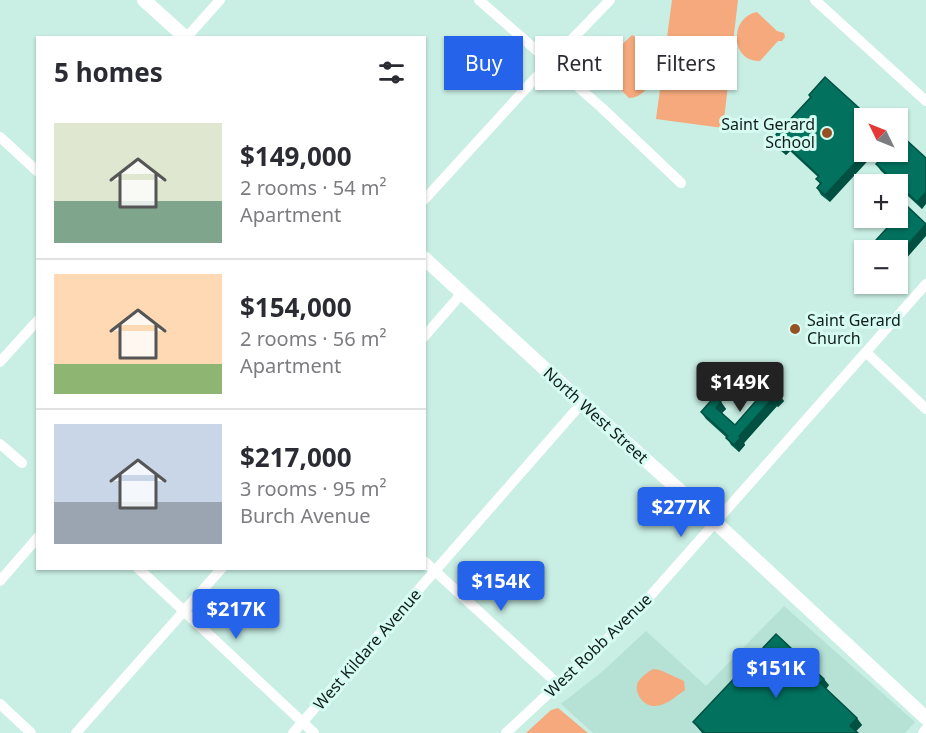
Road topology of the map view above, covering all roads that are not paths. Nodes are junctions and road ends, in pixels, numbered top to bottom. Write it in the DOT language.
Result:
graph roads {
  1 [pos="144,0"];
  2 [pos="220,0"];
  3 [pos="479,0"];
  4 [pos="610,0"];
  5 [pos="815,0"];
  6 [pos="185,36"];
  7 [pos="187,36"];
  8 [pos="575,36"];
  9 [pos="535,49"];
  10 [pos="535,78"];
  11 [pos="580,90"];
  12 [pos="926,101"];
  13 [pos="0,137"];
  14 [pos="36,170"];
  15 [pos="681,183"];
  16 [pos="426,198"];
  17 [pos="426,260"];
  18 [pos="926,284"];
  19 [pos="462,293"];
  20 [pos="36,322"];
  21 [pos="426,335"];
  22 [pos="866,352"];
  23 [pos="2,357"];
  24 [pos="582,403"];
  25 [pos="926,409"];
  26 [pos="0,444"];
  27 [pos="21,463"];
  28 [pos="715,522"];
  29 [pos="36,539"];
  30 [pos="426,563"];
  31 [pos="140,570"];
  32 [pos="220,570"];
  33 [pos="435,571"];
  34 [pos="0,581"];
  35 [pos="184,611"];
  36 [pos="558,684"];
  37 [pos="0,704"];
  38 [pos="926,718"];
  39 [pos="303,723"];
  40 [pos="926,729"];
  41 [pos="31,733"];
  42 [pos="76,733"];
  43 [pos="294,733"];
  44 [pos="314,733"];
  45 [pos="506,733"];
  46 [pos="923,733"];
  1 -- 6 [label="main road"];
  2 -- 7 [label="street"];
  3 -- 9 [label="street"];
  4 -- 8 [label="street"];
  5 -- 12 [label="street"];
  10 -- 16 [label="street"];
  11 -- 15 [label="street"];
  13 -- 14 [label="street"];
  17 -- 19 [label="main road, North West Street"];
  18 -- 22 [label="street, West Robb Avenue"];
  19 -- 21 [label="street"];
  19 -- 24 [label="main road, North West Street"];
  20 -- 23 [label="street"];
  22 -- 25 [label="street"];
  22 -- 28 [label="street, West Robb Avenue"];
  24 -- 28 [label="main road, North West Street"];
  24 -- 33 [label="street, West Kildare Avenue"];
  26 -- 27 [label="street"];
  28 -- 36 [label="street, West Robb Avenue"];
  28 -- 38 [label="main road, North West Street"];
  29 -- 34 [label="street"];
  30 -- 33 [label="street"];
  31 -- 35 [label="street"];
  32 -- 35 [label="street"];
  33 -- 36 [label="street"];
  33 -- 39 [label="street, West Kildare Avenue"];
  35 -- 39 [label="street"];
  35 -- 42 [label="street"];
  36 -- 45 [label="street, West Robb Avenue"];
  37 -- 41 [label="street"];
  39 -- 43 [label="street, West Kildare Avenue"];
  39 -- 44 [label="street"];
  40 -- 46 [label="street"];
}
